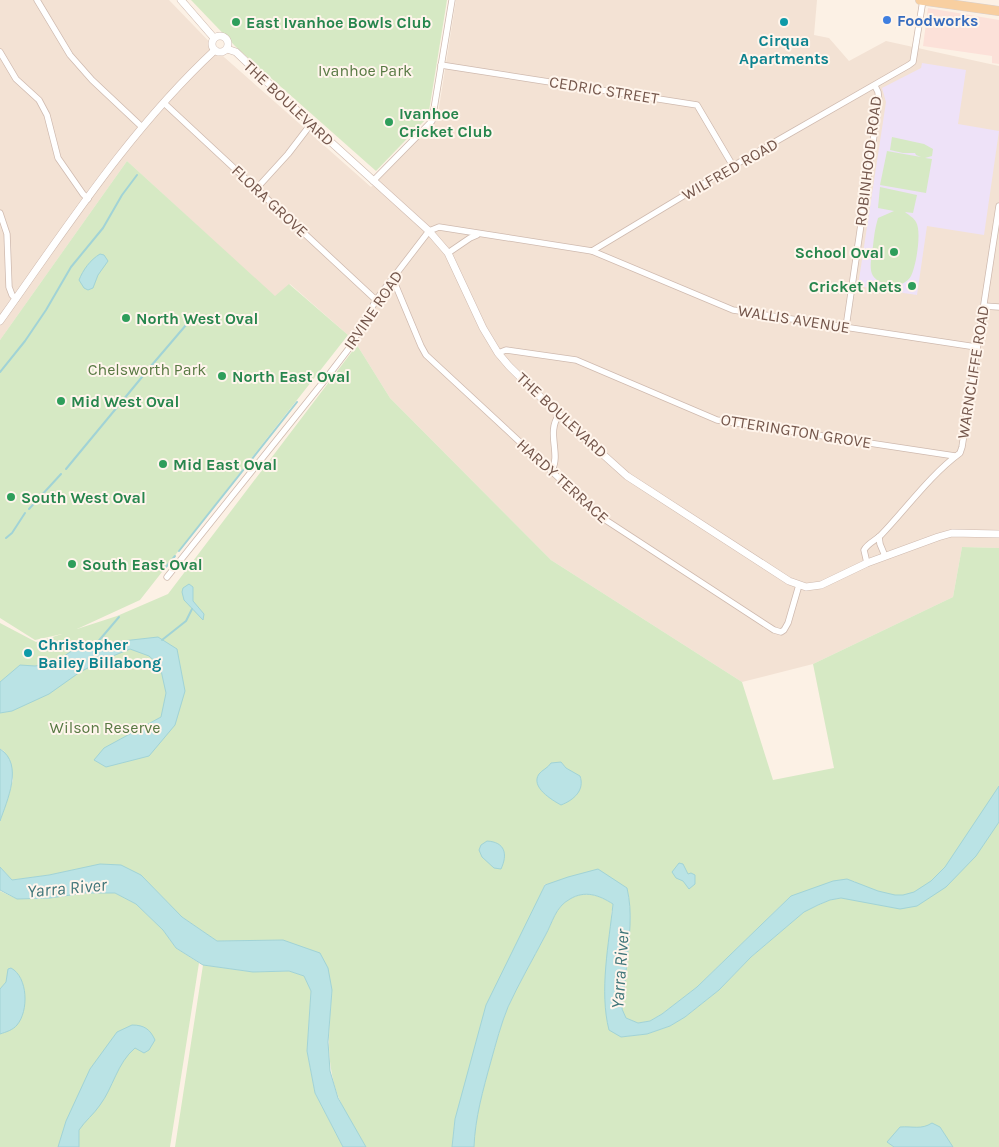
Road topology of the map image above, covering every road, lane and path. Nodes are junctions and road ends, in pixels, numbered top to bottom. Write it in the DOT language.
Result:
graph roads {
  1 [pos="37,0"];
  2 [pos="181,0"];
  3 [pos="452,0"];
  4 [pos="921,0"];
  5 [pos="970,4"];
  6 [pos="999,12"];
  7 [pos="214,38"];
  8 [pos="227,49"];
  9 [pos="215,50"];
  10 [pos="0,52"];
  11 [pos="441,65"];
  12 [pos="875,86"];
  13 [pos="164,102"];
  14 [pos="310,124"];
  15 [pos="142,126"];
  16 [pos="733,166"];
  17 [pos="373,181"];
  18 [pos="257,188"];
  19 [pos="88,199"];
  20 [pos="999,206"];
  21 [pos="0,213"];
  22 [pos="429,230"];
  23 [pos="479,234"];
  24 [pos="592,251"];
  25 [pos="448,252"];
  26 [pos="393,279"];
  27 [pos="16,298"];
  28 [pos="376,300"];
  29 [pos="984,306"];
  30 [pos="999,307"];
  31 [pos="0,321"];
  32 [pos="846,327"];
  33 [pos="976,347"];
  34 [pos="498,353"];
  35 [pos="560,415"];
  36 [pos="956,456"];
  37 [pos="552,470"];
  38 [pos="999,534"];
  39 [pos="879,537"];
  40 [pos="885,556"];
  41 [pos="867,563"];
  42 [pos="167,577"];
  43 [pos="799,585"];
  1 -- 15 [label="street"];
  2 -- 7 [label="street"];
  3 -- 11 [label="street"];
  4 -- 5 [label="main road"];
  4 -- 12 [label="street, WILFRED ROAD"];
  5 -- 6 [label="main road"];
  7 -- 8 [label="street"];
  7 -- 9 [label="street"];
  8 -- 9 [label="street"];
  8 -- 14 [label="street, THE BOULEVARD"];
  9 -- 13 [label="street"];
  10 -- 19 [label="street"];
  11 -- 16 [label="street, CEDRIC STREET"];
  11 -- 17 [label="street"];
  12 -- 16 [label="street, WILFRED ROAD"];
  12 -- 32 [label="street, ROBINHOOD ROAD"];
  13 -- 15 [label="street"];
  13 -- 18 [label="street, FLORA GROVE"];
  14 -- 17 [label="street, THE BOULEVARD"];
  14 -- 18 [label="street"];
  15 -- 19 [label="street"];
  16 -- 24 [label="street, WILFRED ROAD"];
  17 -- 22 [label="street, THE BOULEVARD"];
  18 -- 28 [label="street, FLORA GROVE"];
  19 -- 27 [label="street"];
  20 -- 29 [label="street, WARNCLIFFE ROAD"];
  21 -- 27 [label="street"];
  22 -- 23 [label="street"];
  22 -- 25 [label="street, THE BOULEVARD"];
  22 -- 26 [label="street, IRVINE ROAD"];
  23 -- 24 [label="street"];
  23 -- 25 [label="street"];
  24 -- 32 [label="street, WALLIS AVENUE"];
  25 -- 34 [label="street, THE BOULEVARD"];
  26 -- 28 [label="street, IRVINE ROAD"];
  26 -- 37 [label="street, HARDY TERRACE"];
  27 -- 31 [label="street"];
  28 -- 42 [label="street, IRVINE ROAD"];
  29 -- 30 [label="street"];
  29 -- 33 [label="street, WARNCLIFFE ROAD"];
  32 -- 33 [label="street, WALLIS AVENUE"];
  33 -- 36 [label="street, WARNCLIFFE ROAD"];
  34 -- 35 [label="street, THE BOULEVARD"];
  34 -- 36 [label="street, OTTERINGTON GROVE"];
  35 -- 37 [label="street"];
  35 -- 43 [label="street, THE BOULEVARD"];
  36 -- 39 [label="street, WARNCLIFFE ROAD"];
  37 -- 43 [label="street, HARDY TERRACE"];
  38 -- 40 [label="street, THE BOULEVARD"];
  39 -- 40 [label="street"];
  39 -- 41 [label="street, WARNCLIFFE ROAD"];
  40 -- 41 [label="street, THE BOULEVARD"];
  41 -- 43 [label="street, THE BOULEVARD"];
}
